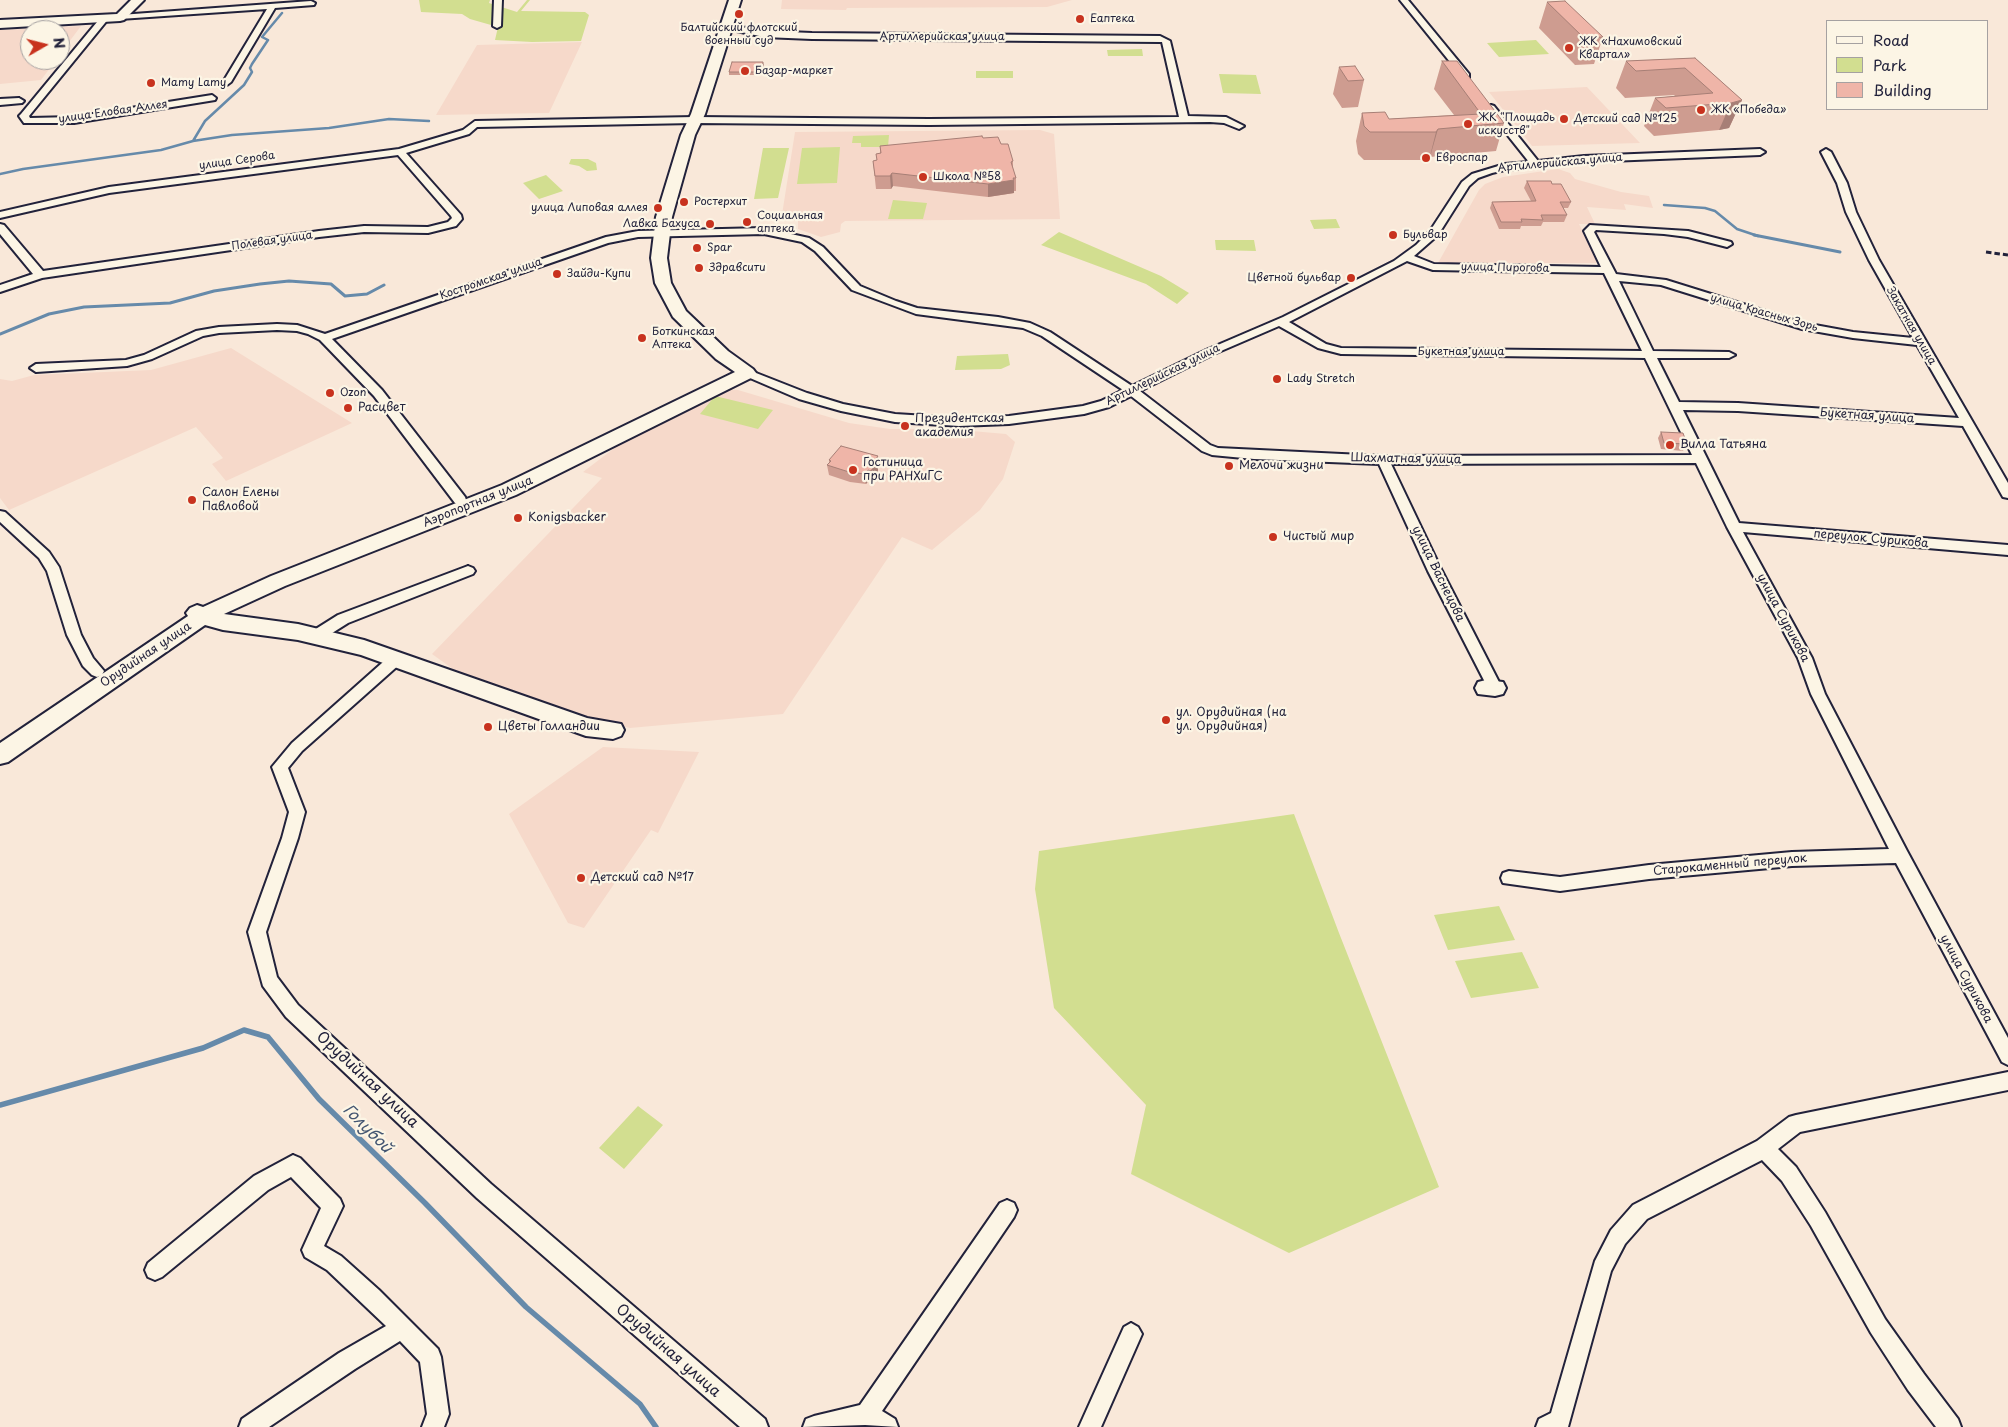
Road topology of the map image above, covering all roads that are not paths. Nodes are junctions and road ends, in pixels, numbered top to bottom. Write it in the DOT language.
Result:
graph roads {
  1 [pos="138,0"];
  2 [pos="498,0"];
  3 [pos="735,0"];
  4 [pos="1404,0"];
  5 [pos="311,3"];
  6 [pos="272,7"];
  7 [pos="120,17"];
  8 [pos="105,18"];
  9 [pos="0,24"];
  10 [pos="497,26"];
  11 [pos="726,26"];
  12 [pos="227,82"];
  13 [pos="1471,82"];
  14 [pos="212,98"];
  15 [pos="19,101"];
  16 [pos="0,102"];
  17 [pos="1487,103"];
  18 [pos="695,120"];
  19 [pos="1184,120"];
  20 [pos="1238,126"];
  21 [pos="400,152"];
  22 [pos="1760,152"];
  23 [pos="1826,152"];
  24 [pos="1536,164"];
  25 [pos="0,215"];
  26 [pos="0,227"];
  27 [pos="661,234"];
  28 [pos="680,234"];
  29 [pos="1727,244"];
  30 [pos="678,246"];
  31 [pos="1406,257"];
  32 [pos="1609,273"];
  33 [pos="40,275"];
  34 [pos="0,289"];
  35 [pos="1280,322"];
  36 [pos="324,338"];
  37 [pos="1920,342"];
  38 [pos="1648,354"];
  39 [pos="1729,354"];
  40 [pos="36,368"];
  41 [pos="743,370"];
  42 [pos="1132,392"];
  43 [pos="1675,406"];
  44 [pos="1969,423"];
  45 [pos="1700,459"];
  46 [pos="1383,460"];
  47 [pos="2008,494"];
  48 [pos="460,500"];
  49 [pos="0,516"];
  50 [pos="1734,526"];
  51 [pos="2008,550"];
  52 [pos="468,571"];
  53 [pos="197,613"];
  54 [pos="316,636"];
  55 [pos="396,659"];
  56 [pos="97,670"];
  57 [pos="1490,688"];
  58 [pos="613,730"];
  59 [pos="0,737"];
  60 [pos="0,755"];
  61 [pos="1900,856"];
  62 [pos="1509,878"];
  63 [pos="2008,1056"];
  64 [pos="2008,1081"];
  65 [pos="1764,1148"];
  66 [pos="1008,1210"];
  67 [pos="155,1270"];
  68 [pos="401,1329"];
  69 [pos="1130,1334"];
  70 [pos="867,1414"];
  71 [pos="1557,1425"];
  72 [pos="250,1427"];
  73 [pos="433,1427"];
  74 [pos="757,1427"];
  75 [pos="814,1427"];
  76 [pos="887,1427"];
  77 [pos="1090,1427"];
  78 [pos="1950,1427"];
  1 -- 7 [label="main road"];
  2 -- 10 [label="street"];
  3 -- 11 [label="main road, Артиллерийская улица"];
  4 -- 13 [label="street"];
  5 -- 6 [label="street"];
  6 -- 7 [label="street"];
  6 -- 12 [label="street"];
  7 -- 8 [label="main road"];
  8 -- 9 [label="main road"];
  8 -- 14 [label="street, улица Еловая Аллея"];
  11 -- 18 [label="main road, Артиллерийская улица"];
  11 -- 19 [label="street, Артиллерийская улица"];
  15 -- 16 [label="street"];
  17 -- 24 [label="street"];
  18 -- 19 [label="street"];
  18 -- 21 [label="street, улица Серова"];
  18 -- 27 [label="main road, Артиллерийская улица"];
  19 -- 20 [label="street"];
  21 -- 25 [label="street, улица Серова"];
  21 -- 33 [label="street, Полевая улица"];
  22 -- 24 [label="street, Артиллерийская улица"];
  23 -- 37 [label="street, Закатная улица"];
  24 -- 31 [label="street, Артиллерийская улица"];
  26 -- 33 [label="street"];
  27 -- 28 [label="street"];
  27 -- 36 [label="street, Костромская улица"];
  27 -- 41 [label="main road, Артиллерийская улица"];
  28 -- 30 [label="street"];
  28 -- 42 [label="street"];
  29 -- 32 [label="street, улица Сурикова"];
  31 -- 32 [label="street, улица Пирогова"];
  31 -- 35 [label="street, Артиллерийская улица"];
  32 -- 37 [label="street, улица Красных Зорь"];
  32 -- 38 [label="street, улица Сурикова"];
  33 -- 34 [label="street, Полевая улица"];
  35 -- 38 [label="street, Букетная улица"];
  35 -- 42 [label="street, Артиллерийская улица"];
  36 -- 40 [label="street"];
  36 -- 48 [label="street"];
  37 -- 44 [label="street, Закатная улица"];
  38 -- 39 [label="street, Букетная улица"];
  38 -- 43 [label="street, улица Сурикова"];
  41 -- 42 [label="street, Артиллерийская улица"];
  41 -- 48 [label="main road, Аэропортная улица"];
  41 -- 53 [label="main road, Аэропортная улица"];
  42 -- 46 [label="street, Шахматная улица"];
  43 -- 44 [label="street, Букетная улица"];
  43 -- 45 [label="street, улица Сурикова"];
  44 -- 47 [label="street, Закатная улица"];
  45 -- 46 [label="street, Шахматная улица"];
  45 -- 50 [label="street, улица Сурикова"];
  46 -- 57 [label="street, улица Васнецова"];
  48 -- 53 [label="main road, Аэропортная улица"];
  49 -- 56 [label="street"];
  50 -- 51 [label="street, переулок Сурикова"];
  50 -- 61 [label="street, улица Сурикова"];
  52 -- 54 [label="street"];
  53 -- 54 [label="main road, Орудийная улица"];
  53 -- 56 [label="main road, Орудийная улица"];
  53 -- 60 [label="main road, Орудийная улица"];
  54 -- 55 [label="main road, Орудийная улица"];
  55 -- 58 [label="main road, Орудийная улица"];
  55 -- 74 [label="street, Орудийная улица"];
  56 -- 59 [label="main road, Орудийная улица"];
  61 -- 62 [label="street, Старокаменный переулок"];
  61 -- 63 [label="street, улица Сурикова"];
  64 -- 65 [label="street"];
  65 -- 71 [label="street"];
  65 -- 78 [label="street"];
  66 -- 70 [label="street"];
  67 -- 68 [label="street"];
  68 -- 72 [label="street"];
  68 -- 73 [label="street"];
  69 -- 77 [label="street"];
  70 -- 75 [label="street"];
  70 -- 76 [label="street"];
}
